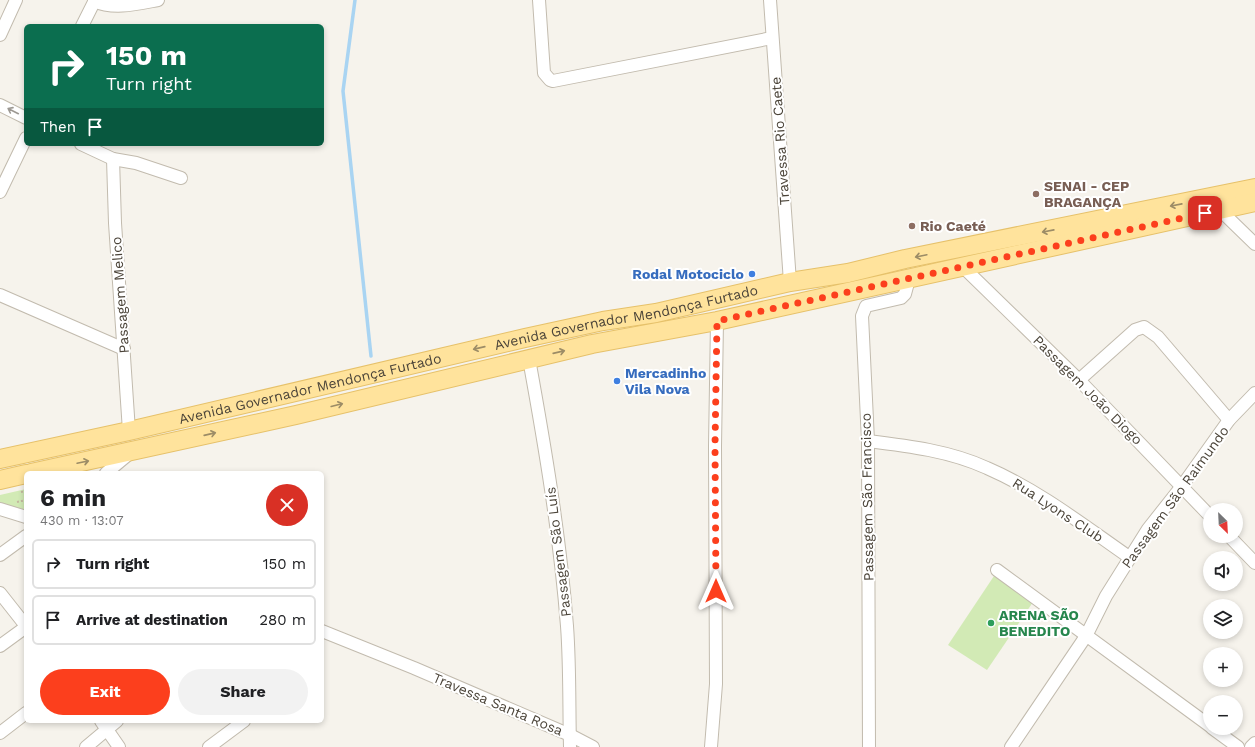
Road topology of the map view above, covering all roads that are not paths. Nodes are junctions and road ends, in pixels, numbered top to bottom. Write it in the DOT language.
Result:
graph roads {
  1 [pos="16,0"];
  2 [pos="94,0"];
  3 [pos="158,0"];
  4 [pos="541,0"];
  5 [pos="770,0"];
  6 [pos="83,24"];
  7 [pos="0,35"];
  8 [pos="772,38"];
  9 [pos="0,105"];
  10 [pos="24,117"];
  11 [pos="24,142"];
  12 [pos="85,146"];
  13 [pos="113,159"];
  14 [pos="181,178"];
  15 [pos="1255,188"];
  16 [pos="0,192"];
  17 [pos="1255,202"];
  18 [pos="1220,210"];
  19 [pos="1255,244"];
  20 [pos="963,267"];
  21 [pos="909,279"];
  22 [pos="790,282"];
  23 [pos="0,295"];
  24 [pos="717,321"];
  25 [pos="124,348"];
  26 [pos="529,359"];
  27 [pos="1079,380"];
  28 [pos="1255,393"];
  29 [pos="1230,420"];
  30 [pos="129,431"];
  31 [pos="868,441"];
  32 [pos="133,451"];
  33 [pos="0,459"];
  34 [pos="41,471"];
  35 [pos="108,471"];
  36 [pos="24,474"];
  37 [pos="0,480"];
  38 [pos="1182,486"];
  39 [pos="0,508"];
  40 [pos="1203,508"];
  41 [pos="24,516"];
  42 [pos="24,537"];
  43 [pos="1237,543"];
  44 [pos="0,555"];
  45 [pos="1130,557"];
  46 [pos="1253,558"];
  47 [pos="997,570"];
  48 [pos="0,593"];
  49 [pos="24,623"];
  50 [pos="24,628"];
  51 [pos="324,632"];
  52 [pos="1086,636"];
  53 [pos="0,646"];
  54 [pos="24,715"];
  55 [pos="1203,721"];
  56 [pos="241,723"];
  57 [pos="108,724"];
  58 [pos="0,733"];
  59 [pos="1222,735"];
  60 [pos="570,741"];
  61 [pos="1255,743"];
  62 [pos="86,747"];
  63 [pos="119,747"];
  64 [pos="209,747"];
  65 [pos="593,747"];
  66 [pos="712,747"];
  67 [pos="869,747"];
  68 [pos="1011,747"];
  69 [pos="1238,747"];
  70 [pos="1251,747"];
  1 -- 7 [label="street"];
  2 -- 3 [label="street"];
  2 -- 6 [label="street"];
  4 -- 8 [label="street"];
  5 -- 8 [label="street, Travessa Rio Caete"];
  8 -- 22 [label="street, Travessa Rio Caete"];
  10 -- 9 [label="street, one-way"];
  11 -- 16 [label="street"];
  12 -- 13 [label="street"];
  13 -- 14 [label="street"];
  13 -- 25 [label="street, Passagem Melico"];
  15 -- 22 [label="main road, Avenida Governador Mendonça Furtado, one-way"];
  17 -- 18 [label="main road, Avenida Governador Mendonça Furtado"];
  18 -- 19 [label="street"];
  18 -- 20 [label="main road, Avenida Governador Mendonça Furtado"];
  20 -- 21 [label="main road, Avenida Governador Mendonça Furtado"];
  20 -- 27 [label="street, Passagem João Diogo"];
  21 -- 24 [label="main road, Avenida Governador Mendonça Furtado"];
  21 -- 31 [label="street, Passagem São Francisco"];
  22 -- 30 [label="main road, Avenida Governador Mendonça Furtado, one-way"];
  23 -- 25 [label="street"];
  26 -- 24 [label="main road, Avenida Governador Mendonça Furtado, one-way"];
  24 -- 66 [label="street"];
  25 -- 30 [label="street, Passagem Melico"];
  32 -- 26 [label="main road, Avenida Governador Mendonça Furtado, one-way"];
  26 -- 60 [label="street, Passagem São Luís"];
  27 -- 29 [label="street"];
  27 -- 38 [label="street, Passagem João Diogo"];
  28 -- 29 [label="street, Passagem São Raimundo"];
  29 -- 38 [label="street, Passagem São Raimundo"];
  30 -- 33 [label="main road, Avenida Governador Mendonça Furtado"];
  31 -- 45 [label="street, Rua Lyons Club"];
  31 -- 67 [label="street, Passagem São Francisco"];
  34 -- 32 [label="main road, Avenida Governador Mendonça Furtado, one-way"];
  32 -- 35 [label="street"];
  36 -- 37 [label="main road"];
  38 -- 40 [label="street, Passagem João Diogo"];
  38 -- 45 [label="street, Passagem São Raimundo"];
  39 -- 41 [label="street"];
  42 -- 44 [label="street"];
  43 -- 46 [label="street"];
  45 -- 52 [label="street, Passagem São Raimundo"];
  47 -- 52 [label="street"];
  48 -- 49 [label="street"];
  50 -- 53 [label="street"];
  51 -- 60 [label="street, Travessa Santa Rosa"];
  52 -- 55 [label="street"];
  52 -- 68 [label="street, Passagem São Raimundo"];
  54 -- 58 [label="street"];
  56 -- 64 [label="street"];
  57 -- 62 [label="street"];
  57 -- 63 [label="street"];
  59 -- 69 [label="street"];
  60 -- 65 [label="street, Travessa Santa Rosa"];
  61 -- 70 [label="street"];
}
